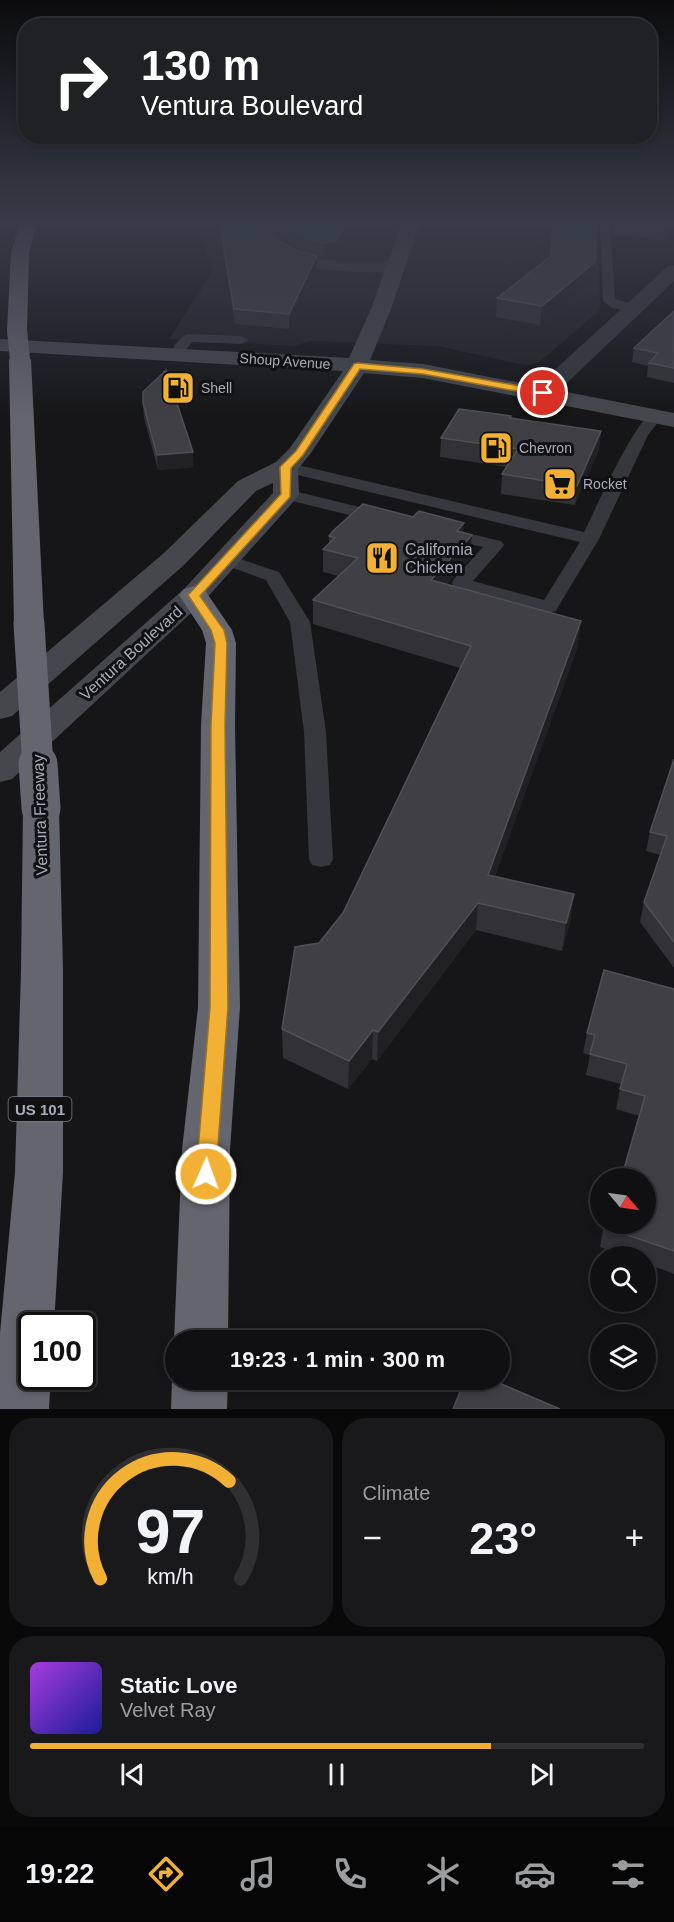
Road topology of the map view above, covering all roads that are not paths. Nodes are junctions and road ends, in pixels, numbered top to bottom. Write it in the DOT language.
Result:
graph roads {
  1 [pos="19,289"];
  2 [pos="387,289"];
  3 [pos="608,289"];
  4 [pos="655,289"];
  5 [pos="633,309"];
  6 [pos="241,340"];
  7 [pos="10,352"];
  8 [pos="176,354"];
  9 [pos="357,366"];
  10 [pos="543,393"];
  11 [pos="664,418"];
  12 [pos="286,481"];
  13 [pos="404,523"];
  14 [pos="426,529"];
  15 [pos="590,539"];
  16 [pos="228,560"];
  17 [pos="194,595"];
  18 [pos="0,709"];
  19 [pos="0,771"];
  20 [pos="321,859"];
  21 [pos="201,1330"];
  22 [pos="200,1390"];
  23 [pos="21,1409"];
  24 [pos="200,1409"];
  1 -- 7 [label="highway, Ventura Freeway / US 101, bridge"];
  2 -- 9 [label="main road, Ventura Boulevard"];
  3 -- 5 [label="lane"];
  4 -- 5 [label="street"];
  5 -- 10 [label="street"];
  6 -- 8 [label="lane"];
  7 -- 8 [label="main road, Shoup Avenue"];
  7 -- 23 [label="highway, Ventura Freeway / US 101, bridge"];
  8 -- 9 [label="main road, Shoup Avenue"];
  9 -- 10 [label="main road, Shoup Avenue"];
  9 -- 12 [label="main road, Ventura Boulevard"];
  10 -- 11 [label="main road, Shoup Avenue"];
  11 -- 15 [label="lane"];
  12 -- 13 [label="lane"];
  12 -- 15 [label="lane"];
  12 -- 16 [label="main road, Ventura Boulevard"];
  12 -- 18 [label="main road, Ventura Boulevard"];
  14 -- 15 [label="lane"];
  16 -- 17 [label="main road, Ventura Boulevard"];
  16 -- 20 [label="lane"];
  17 -- 19 [label="main road, Ventura Boulevard"];
  17 -- 21 [label="highway"];
  22 -- 24 [label="highway"];
}
